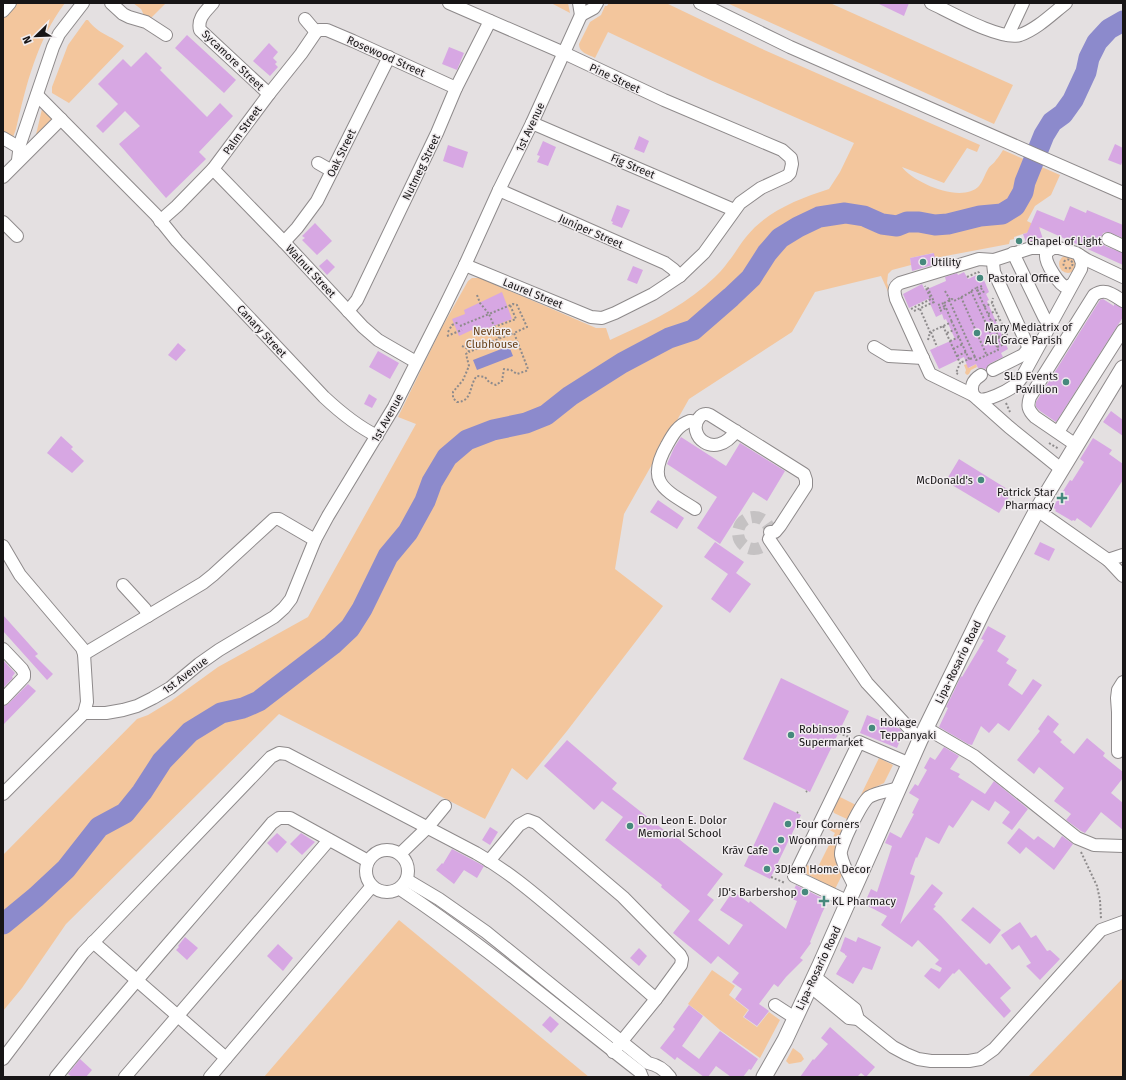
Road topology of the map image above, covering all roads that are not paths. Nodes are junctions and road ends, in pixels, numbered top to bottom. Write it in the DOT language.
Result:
graph roads {
  1 [pos="10,3"];
  2 [pos="82,3"];
  3 [pos="112,3"];
  4 [pos="213,3"];
  5 [pos="449,3"];
  6 [pos="597,3"];
  7 [pos="701,3"];
  8 [pos="931,3"];
  9 [pos="1023,3"];
  10 [pos="1066,3"];
  11 [pos="952,7"];
  12 [pos="580,9"];
  13 [pos="3,11"];
  14 [pos="305,19"];
  15 [pos="490,21"];
  16 [pos="316,32"];
  17 [pos="166,35"];
  18 [pos="1008,35"];
  19 [pos="564,53"];
  20 [pos="389,57"];
  21 [pos="456,88"];
  22 [pos="269,94"];
  23 [pos="38,95"];
  24 [pos="61,119"];
  25 [pos="532,123"];
  26 [pos="3,138"];
  27 [pos="19,154"];
  28 [pos="318,163"];
  29 [pos="213,169"];
  30 [pos="332,171"];
  31 [pos="3,177"];
  32 [pos="499,190"];
  33 [pos="1123,193"];
  34 [pos="734,210"];
  35 [pos="158,218"];
  36 [pos="3,222"];
  37 [pos="17,236"];
  38 [pos="1108,239"];
  39 [pos="284,242"];
  40 [pos="1123,246"];
  41 [pos="1053,248"];
  42 [pos="1013,253"];
  43 [pos="1079,255"];
  44 [pos="994,260"];
  45 [pos="466,265"];
  46 [pos="680,276"];
  47 [pos="1123,278"];
  48 [pos="1071,285"];
  49 [pos="1123,301"];
  50 [pos="348,311"];
  51 [pos="1052,321"];
  52 [pos="1123,330"];
  53 [pos="874,347"];
  54 [pos="1032,347"];
  55 [pos="923,358"];
  56 [pos="416,362"];
  57 [pos="1007,364"];
  58 [pos="1123,368"];
  59 [pos="994,370"];
  60 [pos="977,379"];
  61 [pos="1019,381"];
  62 [pos="976,397"];
  63 [pos="696,422"];
  64 [pos="736,431"];
  65 [pos="1058,432"];
  66 [pos="377,436"];
  67 [pos="1076,445"];
  68 [pos="1061,469"];
  69 [pos="695,509"];
  70 [pos="1037,510"];
  71 [pos="315,540"];
  72 [pos="3,546"];
  73 [pos="1123,555"];
  74 [pos="1108,560"];
  75 [pos="1123,576"];
  76 [pos="123,585"];
  77 [pos="148,616"];
  78 [pos="3,649"];
  79 [pos="84,654"];
  80 [pos="1123,682"];
  81 [pos="3,699"];
  82 [pos="84,713"];
  83 [pos="923,734"];
  84 [pos="1118,752"];
  85 [pos="910,764"];
  86 [pos="899,788"];
  87 [pos="3,794"];
  88 [pos="445,806"];
  89 [pos="427,828"];
  90 [pos="329,840"];
  91 [pos="1123,846"];
  92 [pos="400,854"];
  93 [pos="368,861"];
  94 [pos="489,861"];
  95 [pos="403,884"];
  96 [pos="372,886"];
  97 [pos="855,887"];
  98 [pos="848,902"];
  99 [pos="1123,922"];
  100 [pos="93,942"];
  101 [pos="137,979"];
  102 [pos="812,982"];
  103 [pos="656,999"];
  104 [pos="775,1004"];
  105 [pos="178,1015"];
  106 [pos="795,1018"];
  107 [pos="622,1041"];
  108 [pos="613,1052"];
  109 [pos="226,1058"];
  110 [pos="3,1060"];
  111 [pos="643,1071"];
  112 [pos="56,1077"];
  113 [pos="125,1077"];
  114 [pos="210,1077"];
  115 [pos="670,1077"];
  116 [pos="764,1077"];
  1 -- 13 [label="street"];
  2 -- 23 [label="street"];
  3 -- 17 [label="street"];
  4 -- 22 [label="street, Sycamore Street"];
  5 -- 15 [label="street, Pine Street"];
  6 -- 12 [label="street"];
  7 -- 33 [label="street"];
  8 -- 11 [label="street"];
  9 -- 18 [label="street"];
  10 -- 18 [label="street"];
  11 -- 18 [label="street"];
  12 -- 19 [label="street, 1st Avenue"];
  14 -- 16 [label="street"];
  15 -- 19 [label="street, Pine Street"];
  15 -- 21 [label="street, Nutmeg Street"];
  16 -- 20 [label="street, Rosewood Street"];
  16 -- 22 [label="street, Palm Street"];
  19 -- 25 [label="street, 1st Avenue"];
  19 -- 34 [label="street, Pine Street"];
  20 -- 21 [label="street, Rosewood Street"];
  20 -- 30 [label="street, Oak Street"];
  21 -- 50 [label="street, Nutmeg Street"];
  22 -- 29 [label="street, Palm Street"];
  23 -- 24 [label="street, Canary Street"];
  23 -- 27 [label="street"];
  24 -- 27 [label="street"];
  24 -- 35 [label="street, Canary Street"];
  25 -- 32 [label="street, 1st Avenue"];
  25 -- 34 [label="street, Fig Street"];
  26 -- 27 [label="street"];
  27 -- 31 [label="street"];
  28 -- 30 [label="street"];
  29 -- 35 [label="street, Palm Street"];
  29 -- 39 [label="street, Walnut Street"];
  30 -- 39 [label="street, Oak Street"];
  32 -- 45 [label="street, 1st Avenue"];
  32 -- 46 [label="street, Juniper Street"];
  34 -- 46 [label="street"];
  35 -- 66 [label="street, Canary Street"];
  36 -- 37 [label="street"];
  38 -- 40 [label="street"];
  39 -- 50 [label="street, Walnut Street"];
  41 -- 42 [label="street"];
  41 -- 43 [label="street"];
  41 -- 48 [label="street"];
  42 -- 44 [label="street"];
  42 -- 51 [label="street"];
  43 -- 47 [label="street"];
  43 -- 48 [label="street"];
  44 -- 54 [label="street"];
  44 -- 55 [label="street"];
  45 -- 46 [label="street, Laurel Street"];
  45 -- 56 [label="street, 1st Avenue"];
  48 -- 51 [label="street"];
  49 -- 65 [label="street"];
  50 -- 56 [label="street, Walnut Street"];
  51 -- 54 [label="street"];
  52 -- 65 [label="street"];
  53 -- 55 [label="street"];
  54 -- 57 [label="street"];
  54 -- 61 [label="street"];
  55 -- 62 [label="street"];
  56 -- 66 [label="street, 1st Avenue"];
  57 -- 59 [label="street"];
  57 -- 61 [label="street"];
  58 -- 67 [label="main road, Lipa-Rosario Road"];
  60 -- 62 [label="street"];
  61 -- 62 [label="street"];
  62 -- 68 [label="street"];
  63 -- 64 [label="street"];
  63 -- 64 [label="street"];
  63 -- 69 [label="street"];
  64 -- 83 [label="street"];
  65 -- 67 [label="street"];
  66 -- 71 [label="street, 1st Avenue"];
  67 -- 68 [label="main road, Lipa-Rosario Road"];
  68 -- 70 [label="main road, Lipa-Rosario Road"];
  70 -- 74 [label="street"];
  70 -- 83 [label="main road, Lipa-Rosario Road"];
  71 -- 77 [label="street"];
  71 -- 82 [label="street, 1st Avenue"];
  72 -- 79 [label="street"];
  73 -- 74 [label="street"];
  74 -- 75 [label="street"];
  76 -- 77 [label="street"];
  77 -- 79 [label="street"];
  78 -- 81 [label="street"];
  79 -- 82 [label="street"];
  80 -- 84 [label="street"];
  82 -- 87 [label="street"];
  83 -- 85 [label="main road, Lipa-Rosario Road"];
  83 -- 91 [label="street"];
  85 -- 86 [label="main road, Lipa-Rosario Road"];
  85 -- 98 [label="street"];
  86 -- 97 [label="main road, Lipa-Rosario Road"];
  86 -- 97 [label="street"];
  88 -- 89 [label="street"];
  89 -- 92 [label="street"];
  89 -- 94 [label="street"];
  89 -- 100 [label="street"];
  90 -- 93 [label="street"];
  90 -- 101 [label="street"];
  90 -- 105 [label="street"];
  92 -- 93 [label="street"];
  92 -- 95 [label="street"];
  93 -- 96 [label="street"];
  94 -- 103 [label="street"];
  94 -- 103 [label="street"];
  95 -- 96 [label="street"];
  95 -- 107 [label="street"];
  95 -- 108 [label="street"];
  96 -- 109 [label="street"];
  97 -- 98 [label="main road, Lipa-Rosario Road"];
  98 -- 102 [label="main road, Lipa-Rosario Road"];
  99 -- 102 [label="street"];
  100 -- 101 [label="street"];
  100 -- 110 [label="street"];
  101 -- 105 [label="street"];
  101 -- 112 [label="street"];
  102 -- 106 [label="main road, Lipa-Rosario Road"];
  103 -- 107 [label="street"];
  104 -- 106 [label="street"];
  105 -- 109 [label="street"];
  105 -- 113 [label="street"];
  106 -- 116 [label="main road, Lipa-Rosario Road"];
  107 -- 108 [label="street"];
  107 -- 111 [label="street"];
  108 -- 111 [label="street"];
  109 -- 114 [label="street"];
  111 -- 115 [label="street"];
}
